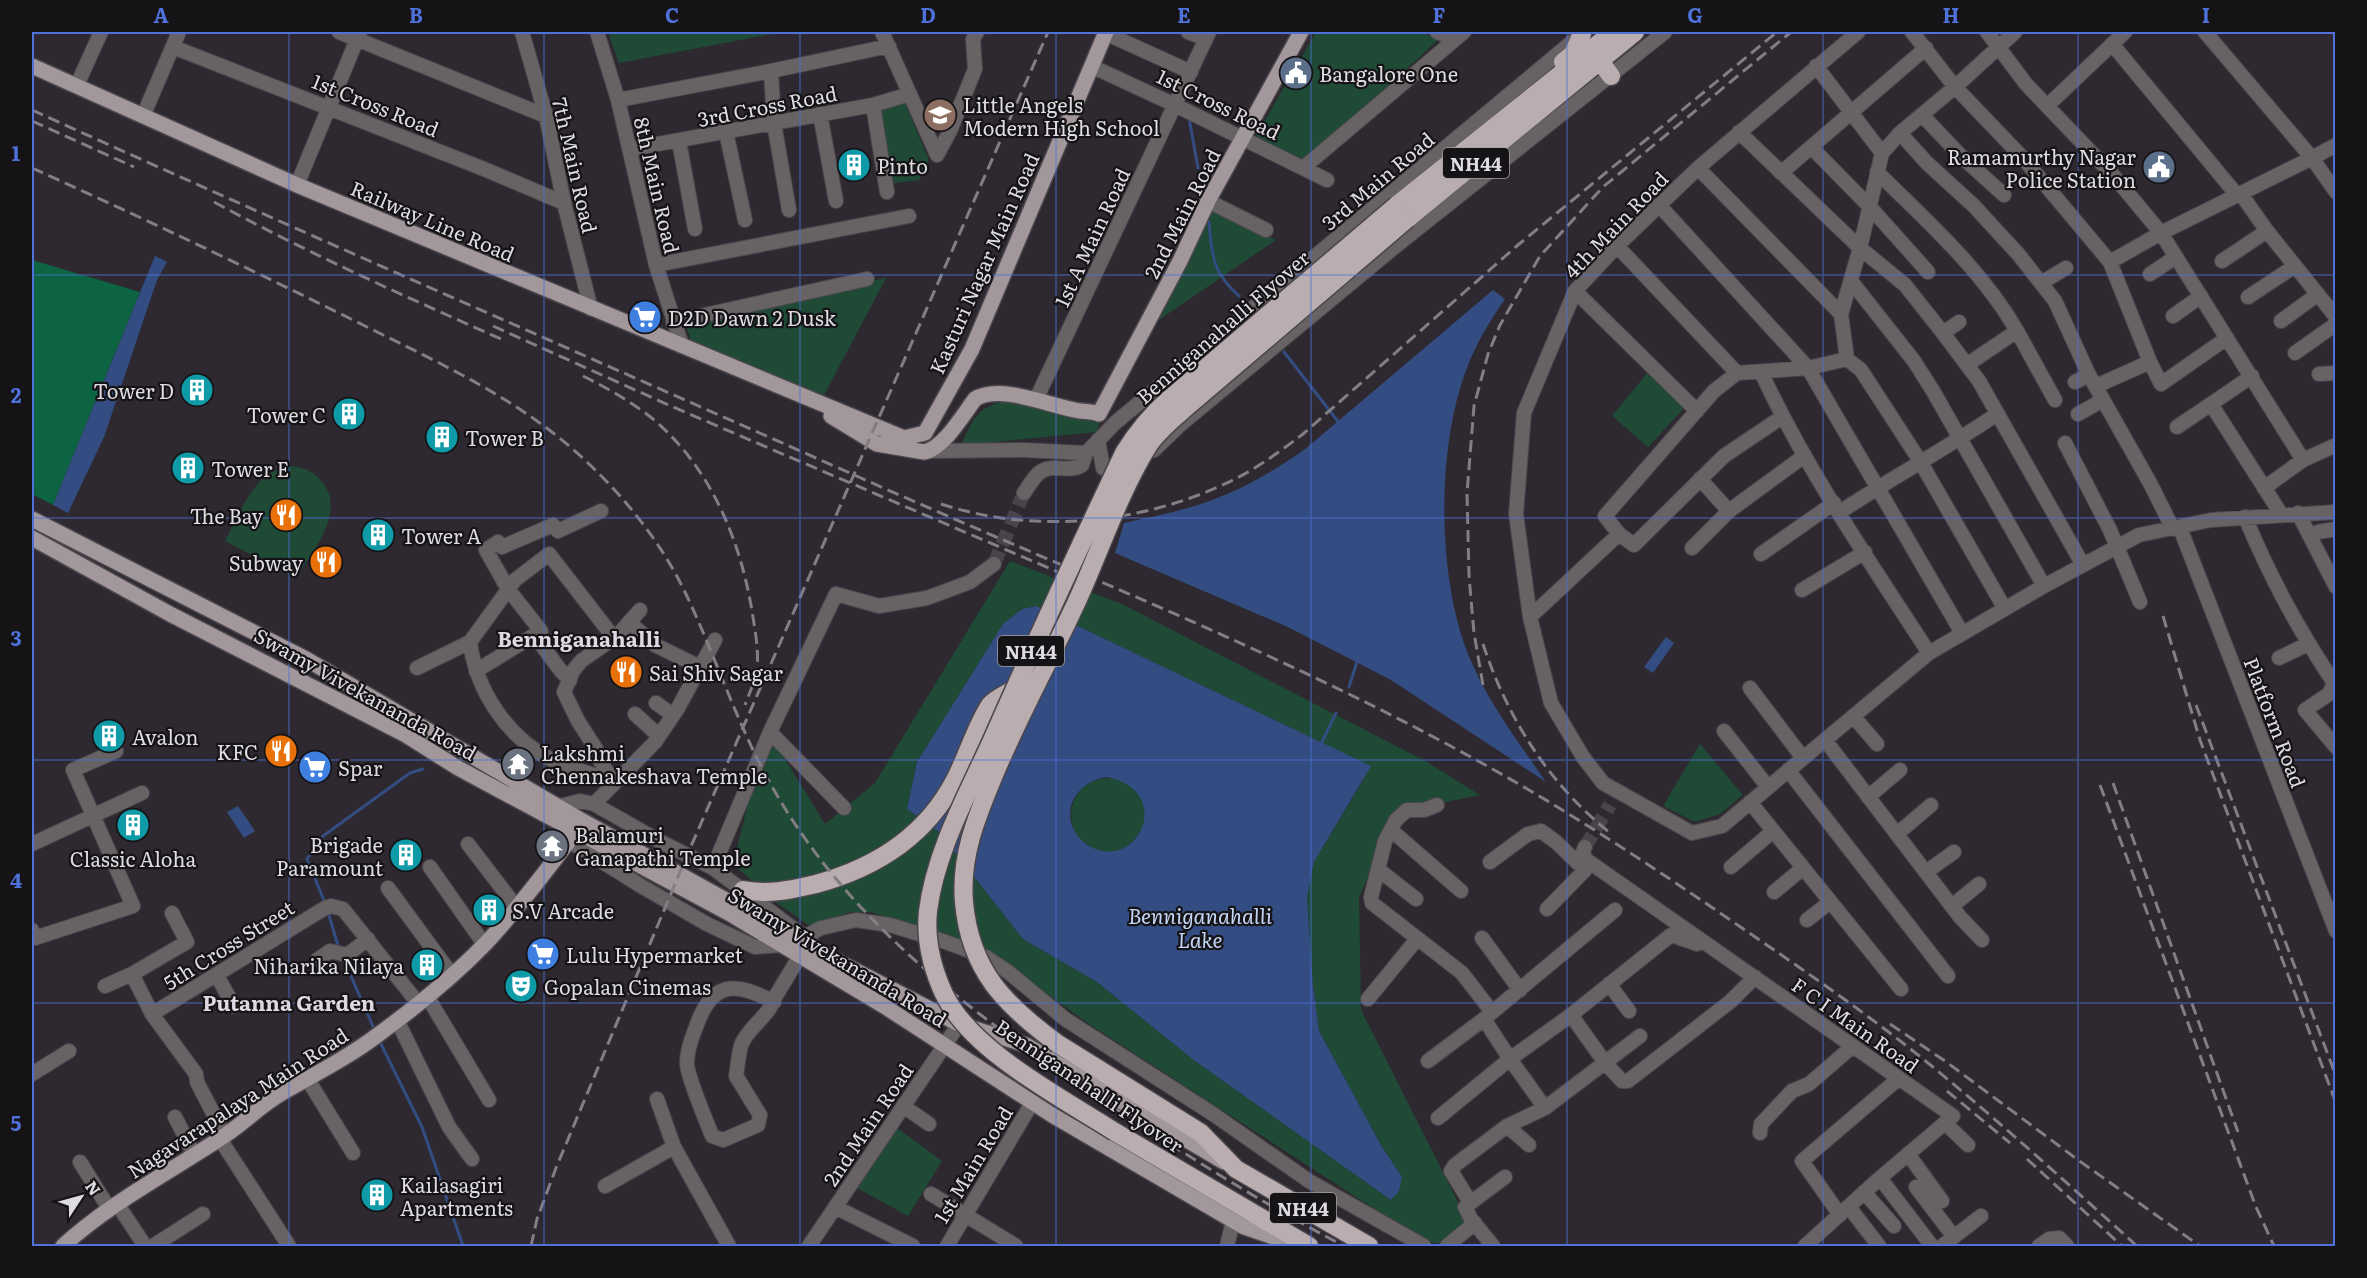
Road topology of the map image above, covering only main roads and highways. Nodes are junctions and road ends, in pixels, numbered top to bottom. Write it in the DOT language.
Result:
graph roads {
  1 [pos="1106,32"];
  2 [pos="1301,32"];
  3 [pos="1581,32"];
  4 [pos="1613,32"];
  5 [pos="1635,32"];
  6 [pos="1600,61"];
  7 [pos="32,66"];
  8 [pos="1611,76"];
  9 [pos="1543,89"];
  10 [pos="1402,212"];
  11 [pos="822,405"];
  12 [pos="915,437"];
  13 [pos="930,451"];
  14 [pos="32,519"];
  15 [pos="32,538"];
  16 [pos="1013,690"];
  17 [pos="570,834"];
  18 [pos="743,890"];
  19 [pos="1236,1169"];
  20 [pos="1235,1213"];
  21 [pos="63,1246"];
  22 [pos="1300,1246"];
  23 [pos="1309,1246"];
  24 [pos="1370,1246"];
  1 -- 12 [label="main road, Kasturi Nagar Main Road"];
  2 -- 13 [label="main road, 2nd Main Road"];
  3 -- 9 [label="highway"];
  4 -- 9 [label="highway, NH44"];
  5 -- 6 [label="highway, NH44"];
  6 -- 8 [label="highway"];
  6 -- 10 [label="highway, Benniganahalli Flyover / NH44"];
  7 -- 11 [label="main road, Railway Line Road"];
  9 -- 10 [label="highway, Benniganahalli Flyover / NH44"];
  10 -- 16 [label="highway, Benniganahalli Flyover / NH44, bridge"];
  10 -- 19 [label="highway, Benniganahalli Flyover / NH44, bridge"];
  11 -- 12 [label="main road, Railway Line Road"];
  11 -- 13 [label="main road, Railway Line Road"];
  14 -- 19 [label="main road, Swamy Vivekananda Road"];
  15 -- 17 [label="main road, Swamy Vivekananda Road"];
  16 -- 18 [label="highway"];
  16 -- 20 [label="highway, Benniganahalli Flyover / NH44, bridge"];
  17 -- 20 [label="main road, Swamy Vivekananda Road"];
  17 -- 21 [label="main road, Nagavarapalaya Main Road"];
  19 -- 24 [label="highway, NH44"];
  20 -- 22 [label="main road, Swamy Vivekananda Road"];
  20 -- 23 [label="highway, Benniganahalli Flyover / NH44"];
}
